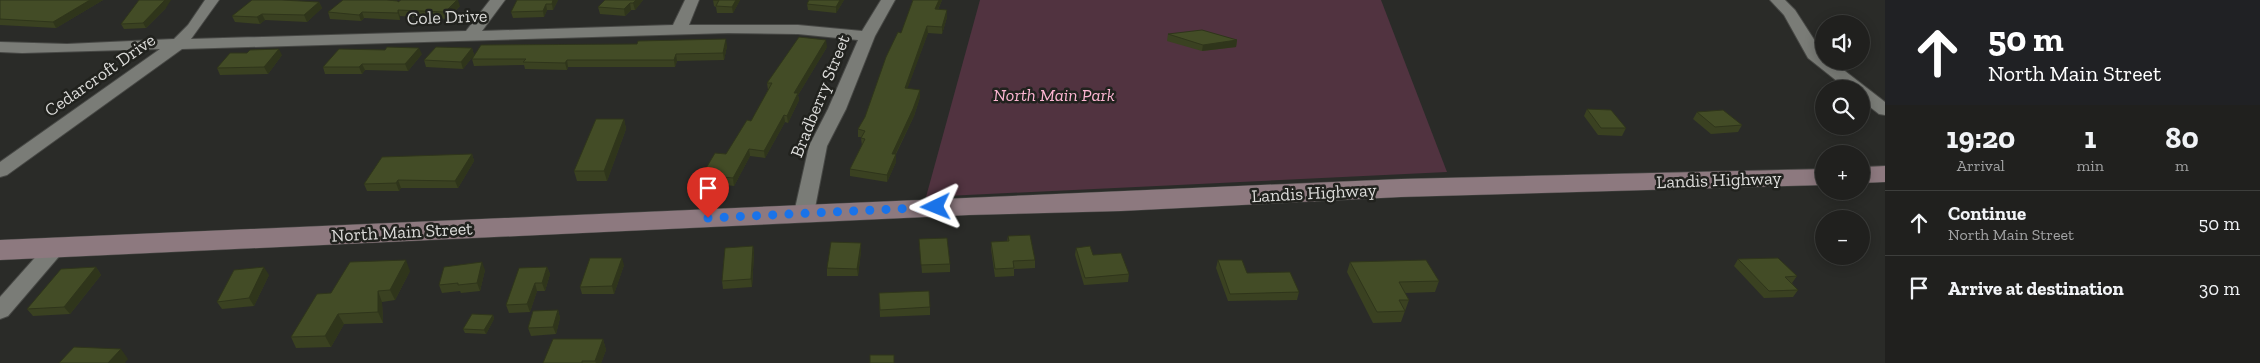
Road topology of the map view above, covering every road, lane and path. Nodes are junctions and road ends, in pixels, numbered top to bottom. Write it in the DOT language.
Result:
graph roads {
  1 [pos="212,0"];
  2 [pos="498,0"];
  3 [pos="692,0"];
  4 [pos="888,0"];
  5 [pos="1777,0"];
  6 [pos="678,30"];
  7 [pos="470,36"];
  8 [pos="867,36"];
  9 [pos="178,44"];
  10 [pos="0,47"];
  11 [pos="1846,80"];
  12 [pos="1870,99"];
  13 [pos="1885,110"];
  14 [pos="0,171"];
  15 [pos="1885,174"];
  16 [pos="1870,175"];
  17 [pos="1815,177"];
  18 [pos="804,213"];
  19 [pos="55,248"];
  20 [pos="0,250"];
  21 [pos="0,311"];
  1 -- 9 [label="street, Cedarcroft Drive"];
  2 -- 7 [label="street"];
  3 -- 6 [label="street"];
  4 -- 8 [label="street, Bradberry Street"];
  5 -- 11 [label="street"];
  6 -- 7 [label="street, Cole Drive"];
  6 -- 8 [label="street, Cole Drive"];
  7 -- 9 [label="street, Cole Drive"];
  8 -- 18 [label="street, Bradberry Street"];
  9 -- 10 [label="street, Cole Drive"];
  9 -- 14 [label="street, Cedarcroft Drive"];
  12 -- 13 [label="street"];
  15 -- 16 [label="main road"];
  17 -- 18 [label="main road, Landis Highway"];
  18 -- 19 [label="main road, North Main Street"];
  19 -- 20 [label="main road, North Main Street"];
  19 -- 21 [label="street"];
}
